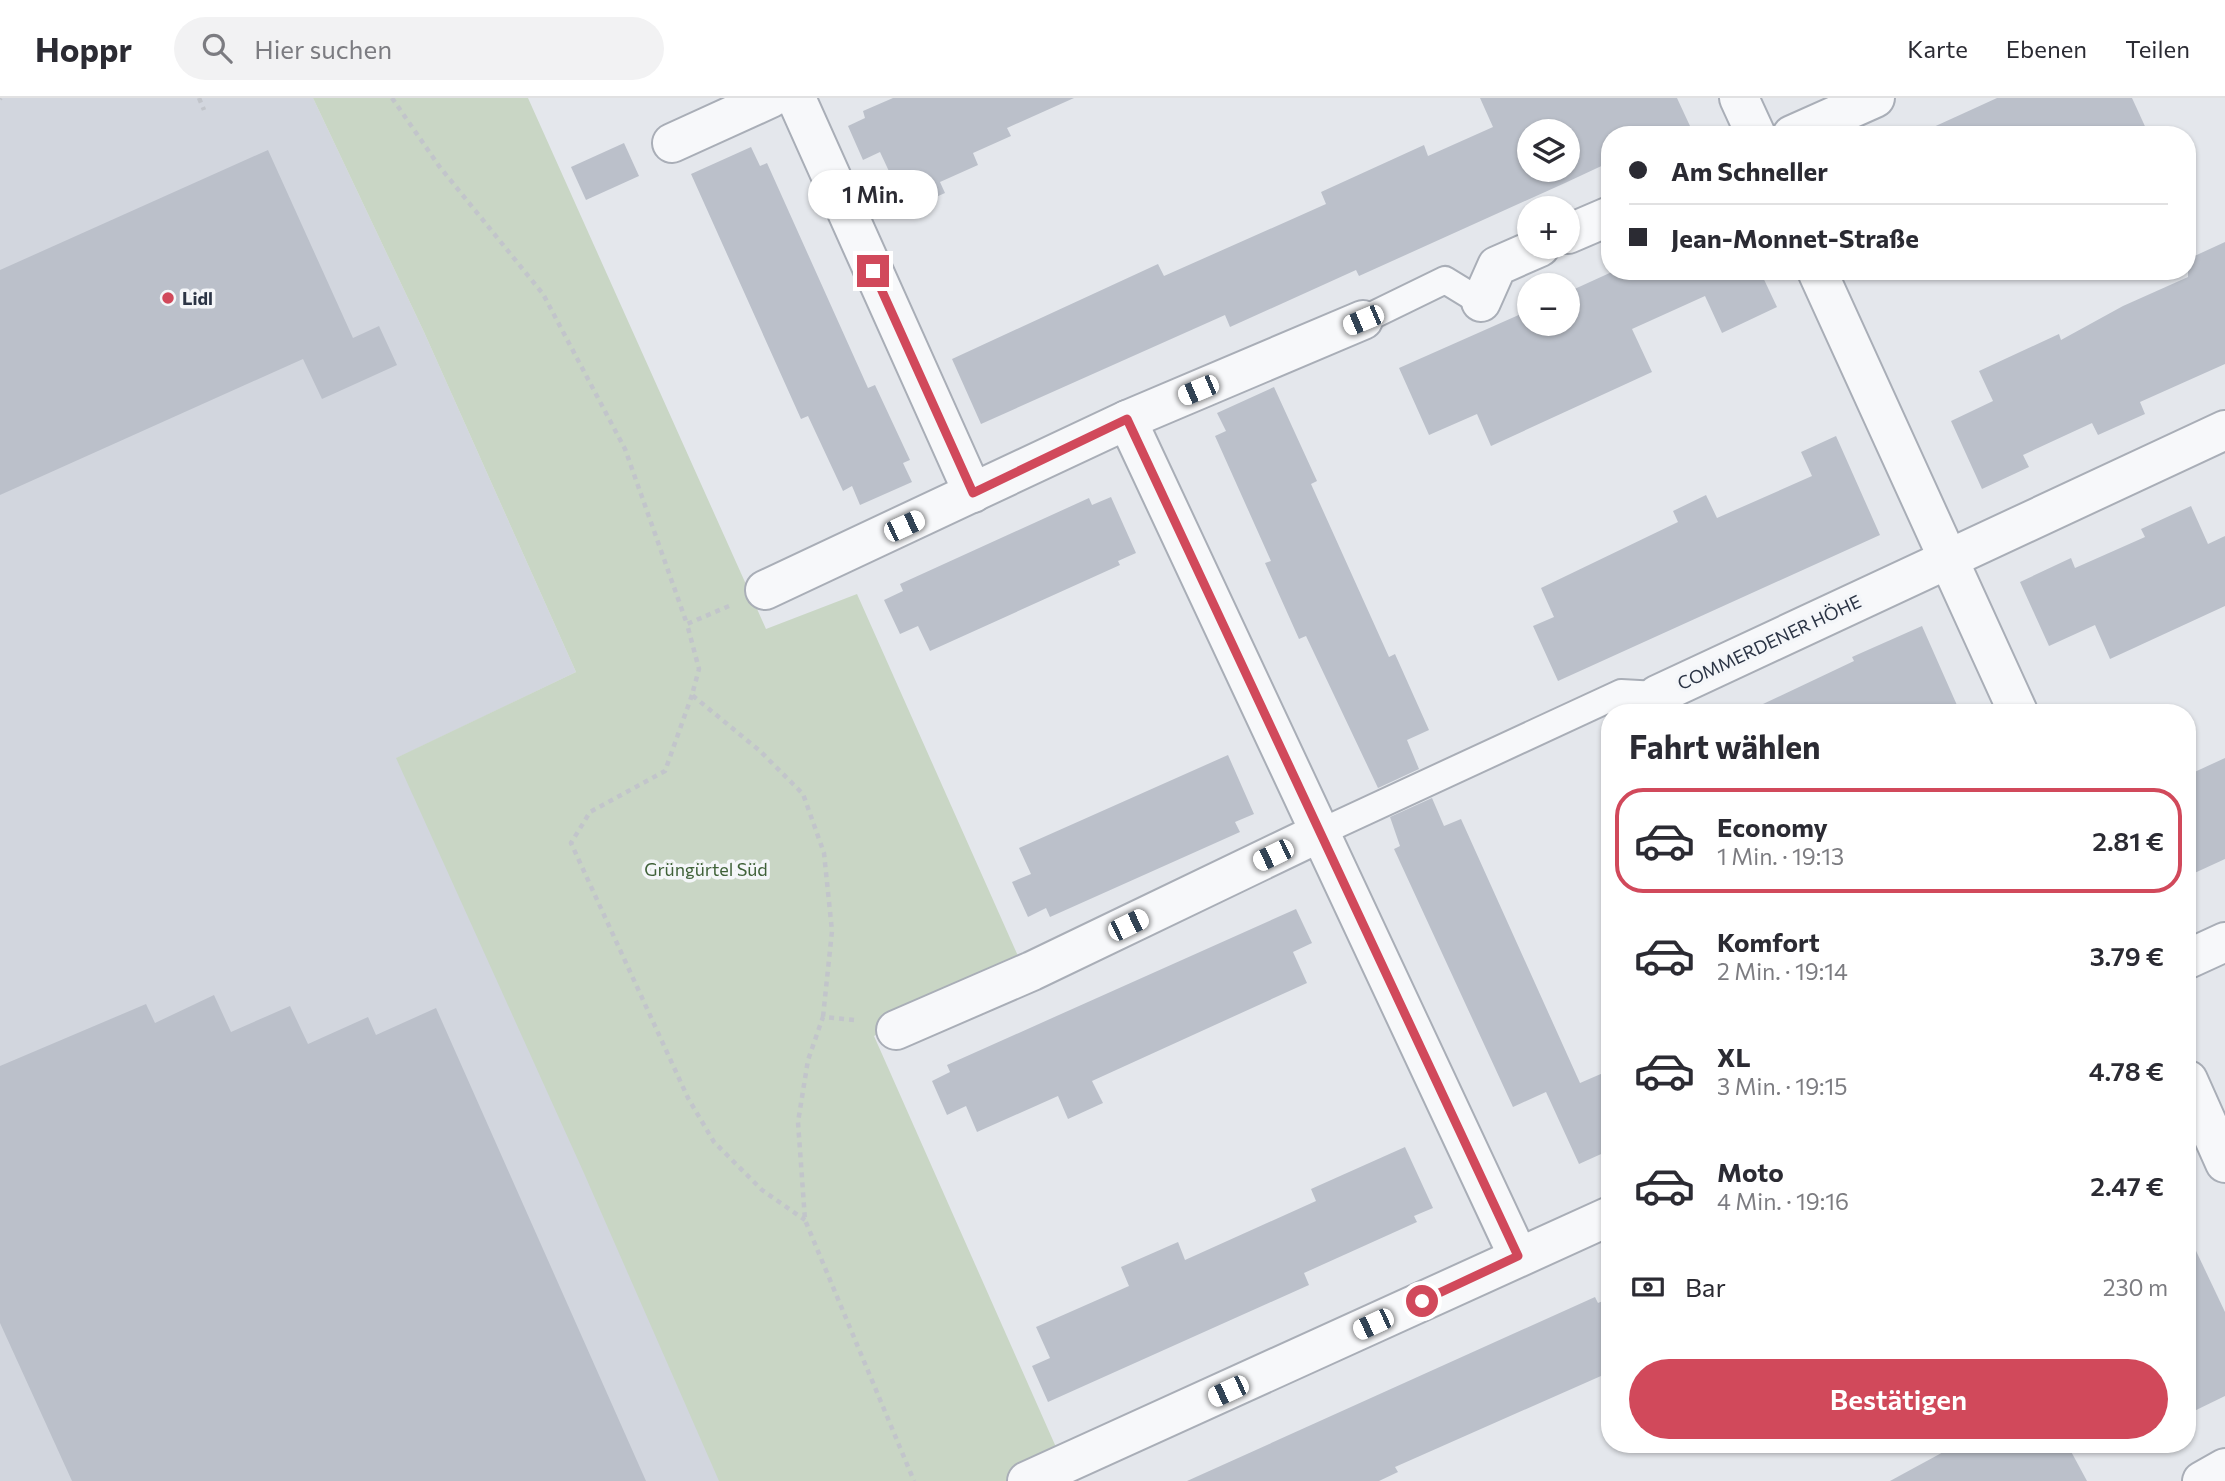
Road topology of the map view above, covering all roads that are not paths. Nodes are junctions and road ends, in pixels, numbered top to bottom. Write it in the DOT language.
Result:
graph roads {
  1 [pos="771,98"];
  2 [pos="796,98"];
  3 [pos="1739,98"];
  4 [pos="1875,98"];
  5 [pos="1752,126"];
  6 [pos="1812,126"];
  7 [pos="672,142"];
  8 [pos="1601,220"];
  9 [pos="1580,229"];
  10 [pos="1517,257"];
  11 [pos="1821,280"];
  12 [pos="1481,302"];
  13 [pos="1363,320"];
  14 [pos="1127,419"];
  15 [pos="2225,430"];
  16 [pos="973,493"];
  17 [pos="1946,558"];
  18 [pos="765,590"];
  19 [pos="1657,695"];
  20 [pos="2014,704"];
  21 [pos="1321,832"];
  22 [pos="2225,942"];
  23 [pos="2196,955"];
  24 [pos="896,1030"];
  25 [pos="2196,1098"];
  26 [pos="2225,1163"];
  27 [pos="1601,1220"];
  28 [pos="1518,1256"];
  29 [pos="2225,1468"];
  30 [pos="1027,1481"];
  31 [pos="2202,1481"];
  1 -- 7 [label="street"];
  2 -- 16 [label="street"];
  3 -- 5 [label="street"];
  4 -- 6 [label="street"];
  8 -- 9 [label="street"];
  10 -- 12 [label="street"];
  11 -- 17 [label="street"];
  12 -- 13 [label="lane"];
  13 -- 14 [label="street"];
  14 -- 16 [label="street"];
  14 -- 21 [label="street"];
  15 -- 17 [label="street, COMMERDENER HÖHE"];
  16 -- 18 [label="street"];
  17 -- 19 [label="street, COMMERDENER HÖHE"];
  17 -- 20 [label="street"];
  19 -- 21 [label="lane, COMMERDENER HÖHE"];
  21 -- 24 [label="street"];
  21 -- 28 [label="street"];
  22 -- 23 [label="street"];
  25 -- 26 [label="street"];
  27 -- 28 [label="street"];
  28 -- 30 [label="street"];
  29 -- 31 [label="street"];
}
